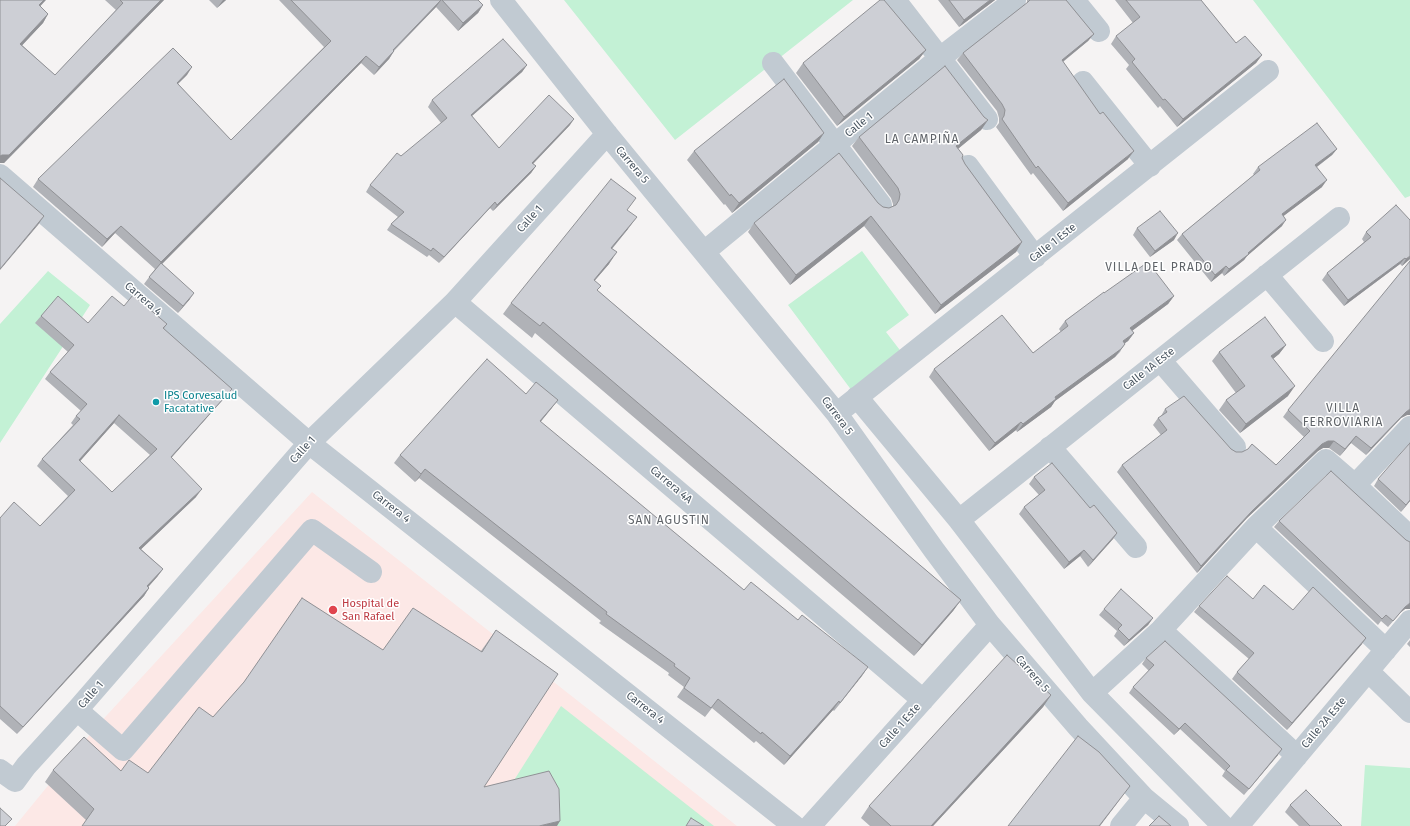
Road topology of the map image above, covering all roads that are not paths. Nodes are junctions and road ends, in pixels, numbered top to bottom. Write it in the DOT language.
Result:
graph roads {
  1 [pos="501,0"];
  2 [pos="896,0"];
  3 [pos="1014,0"];
  4 [pos="1074,0"];
  5 [pos="1099,31"];
  6 [pos="940,58"];
  7 [pos="773,63"];
  8 [pos="1268,71"];
  9 [pos="1083,82"];
  10 [pos="987,118"];
  11 [pos="607,134"];
  12 [pos="836,144"];
  13 [pos="968,166"];
  14 [pos="1150,166"];
  15 [pos="0,175"];
  16 [pos="881,206"];
  17 [pos="1338,218"];
  18 [pos="704,252"];
  19 [pos="1035,257"];
  20 [pos="1267,275"];
  21 [pos="455,302"];
  22 [pos="1323,341"];
  23 [pos="1160,360"];
  24 [pos="857,397"];
  25 [pos="837,414"];
  26 [pos="1410,427"];
  27 [pos="309,443"];
  28 [pos="1050,447"];
  29 [pos="1235,447"];
  30 [pos="1355,485"];
  31 [pos="959,520"];
  32 [pos="1256,527"];
  33 [pos="1410,537"];
  34 [pos="1136,547"];
  35 [pos="371,572"];
  36 [pos="1410,621"];
  37 [pos="990,625"];
  38 [pos="1161,630"];
  39 [pos="1386,650"];
  40 [pos="1368,671"];
  41 [pos="1092,693"];
  42 [pos="923,700"];
  43 [pos="77,710"];
  44 [pos="1410,712"];
  45 [pos="1297,756"];
  46 [pos="8,776"];
  47 [pos="1144,798"];
  48 [pos="794,826"];
  49 [pos="810,826"];
  50 [pos="1121,826"];
  51 [pos="1178,826"];
  52 [pos="1223,826"];
  53 [pos="1238,826"];
  1 -- 11 [label="street, Carrera 5"];
  2 -- 6 [label="street"];
  3 -- 6 [label="street, Calle 1"];
  4 -- 5 [label="street"];
  6 -- 10 [label="street"];
  6 -- 12 [label="street, Calle 1"];
  7 -- 12 [label="street"];
  8 -- 14 [label="street, Calle 1 Este"];
  9 -- 14 [label="street"];
  11 -- 18 [label="street, Carrera 5"];
  11 -- 21 [label="street, Calle 1"];
  12 -- 16 [label="street"];
  12 -- 18 [label="street, Calle 1"];
  13 -- 19 [label="street"];
  14 -- 19 [label="street, Calle 1 Este"];
  15 -- 27 [label="street, Carrera 4"];
  17 -- 20 [label="street, Calle 1A Este"];
  18 -- 25 [label="street, Carrera 5"];
  19 -- 24 [label="street, Calle 1 Este"];
  20 -- 22 [label="street"];
  20 -- 23 [label="street, Calle 1A Este"];
  21 -- 27 [label="street, Calle 1"];
  21 -- 42 [label="street, Carrera 4A"];
  23 -- 28 [label="street, Calle 1A Este"];
  23 -- 29 [label="street"];
  24 -- 25 [label="street, Calle 1 Este"];
  24 -- 31 [label="street"];
  25 -- 37 [label="street, Carrera 5"];
  26 -- 30 [label="street"];
  27 -- 43 [label="street, Calle 1"];
  27 -- 48 [label="street, Carrera 4"];
  28 -- 31 [label="street, Calle 1A Este"];
  28 -- 34 [label="street"];
  30 -- 32 [label="street"];
  30 -- 33 [label="street"];
  31 -- 41 [label="street"];
  32 -- 38 [label="street"];
  32 -- 39 [label="street"];
  35 -- 43 [label="street"];
  36 -- 39 [label="street, Calle 2A Este"];
  37 -- 42 [label="street, Calle 1 Este"];
  37 -- 47 [label="street, Carrera 5"];
  38 -- 41 [label="street"];
  38 -- 45 [label="street"];
  39 -- 40 [label="street, Calle 2A Este"];
  40 -- 44 [label="street"];
  40 -- 45 [label="street, Calle 2A Este"];
  41 -- 52 [label="street"];
  42 -- 49 [label="street, Calle 1 Este"];
  43 -- 46 [label="street, Calle 1"];
  45 -- 53 [label="street, Calle 2A Este"];
  47 -- 50 [label="street"];
  47 -- 51 [label="street, Carrera 5"];
}
